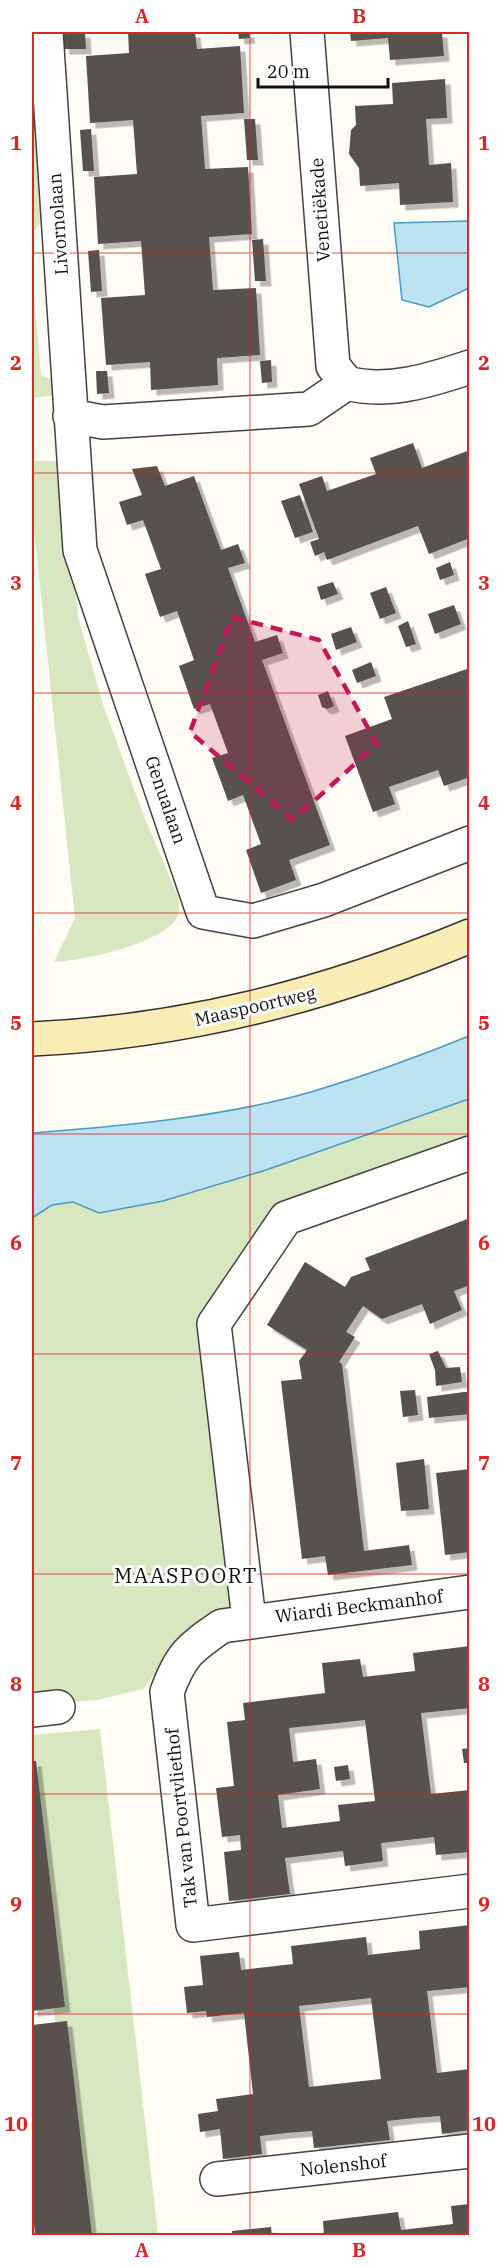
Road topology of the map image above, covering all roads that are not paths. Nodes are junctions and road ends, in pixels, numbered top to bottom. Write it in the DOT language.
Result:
graph roads {
  1 [pos="46,32"];
  2 [pos="307,32"];
  3 [pos="470,367"];
  4 [pos="347,383"];
  5 [pos="70,416"];
  6 [pos="470,843"];
  7 [pos="470,936"];
  8 [pos="32,1039"];
  9 [pos="470,1152"];
  10 [pos="470,1592"];
  11 [pos="249,1620"];
  12 [pos="470,1891"];
  13 [pos="470,2151"];
  14 [pos="217,2179"];
  1 -- 5 [label="street, Livornolaan"];
  2 -- 4 [label="street, Venetiëkade"];
  3 -- 4 [label="street"];
  4 -- 5 [label="street"];
  5 -- 6 [label="street, Genualaan"];
  7 -- 8 [label="main road, Maaspoortweg"];
  9 -- 11 [label="street"];
  10 -- 11 [label="street, Wiardi Beckmanhof"];
  11 -- 12 [label="street, Tak van Poortvliethof"];
  13 -- 14 [label="street, Nolenshof"];
}
